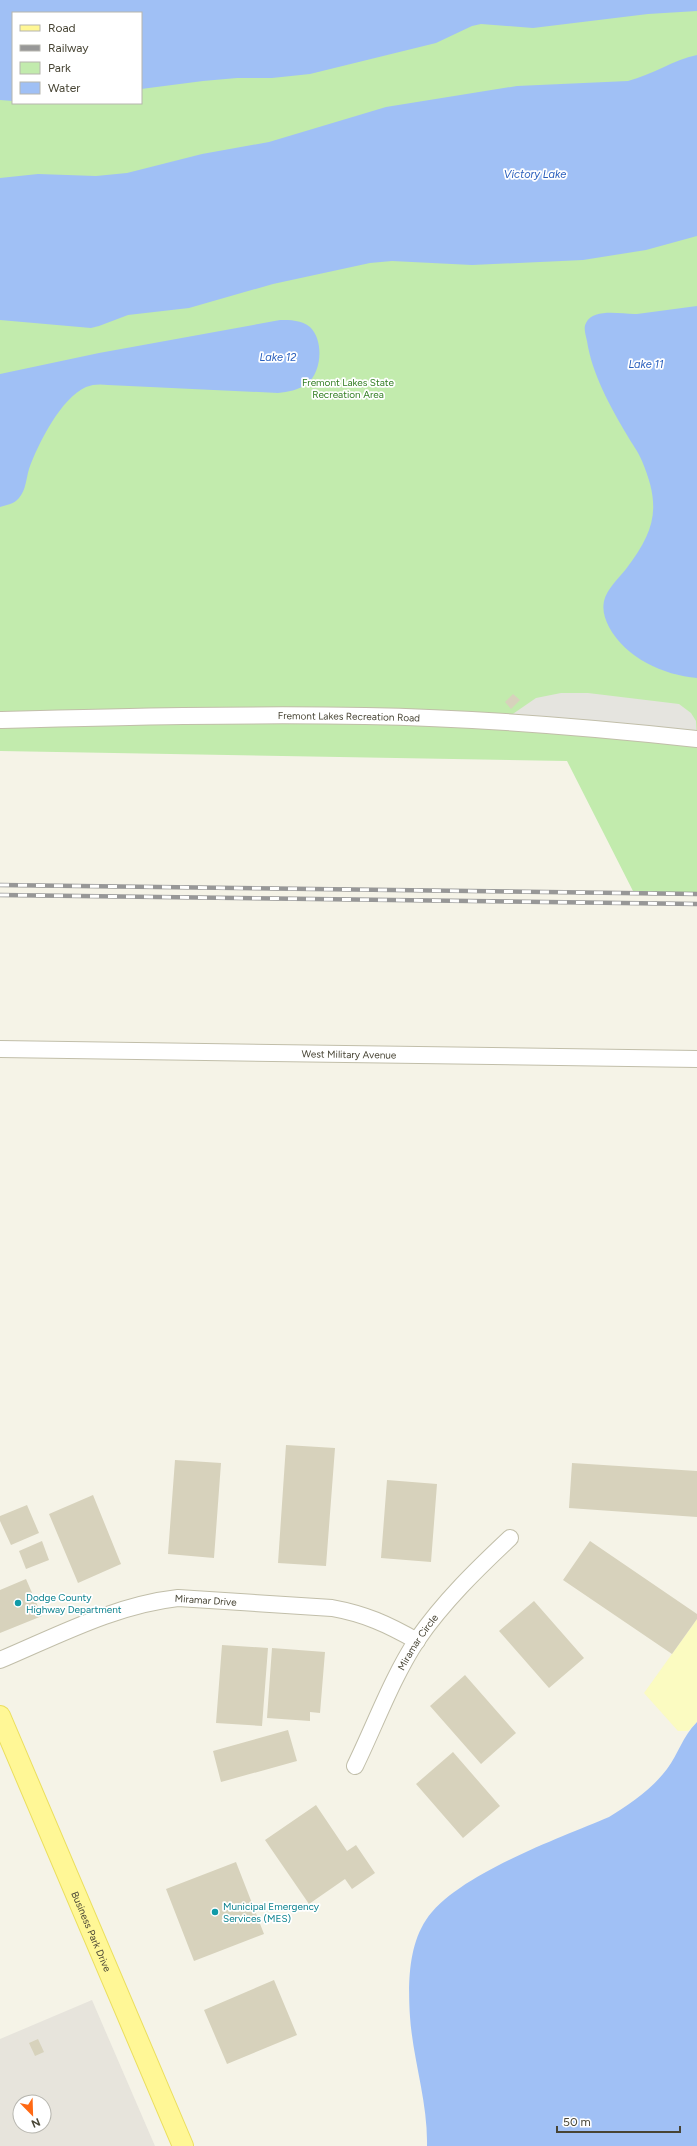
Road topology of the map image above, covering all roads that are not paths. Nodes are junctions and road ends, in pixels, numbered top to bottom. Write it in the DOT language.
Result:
graph roads {
  1 [pos="0,720"];
  2 [pos="697,739"];
  3 [pos="0,1049"];
  4 [pos="697,1059"];
  5 [pos="510,1538"];
  6 [pos="416,1641"];
  7 [pos="0,1660"];
  8 [pos="0,1716"];
  9 [pos="355,1766"];
  10 [pos="183,2146"];
  1 -- 2 [label="street, Fremont Lakes Recreation Road"];
  3 -- 4 [label="street, West Military Avenue"];
  5 -- 6 [label="street, Miramar Circle"];
  6 -- 7 [label="street, Miramar Drive"];
  6 -- 9 [label="street, Miramar Circle"];
  8 -- 10 [label="main road, Business Park Drive"];
}
